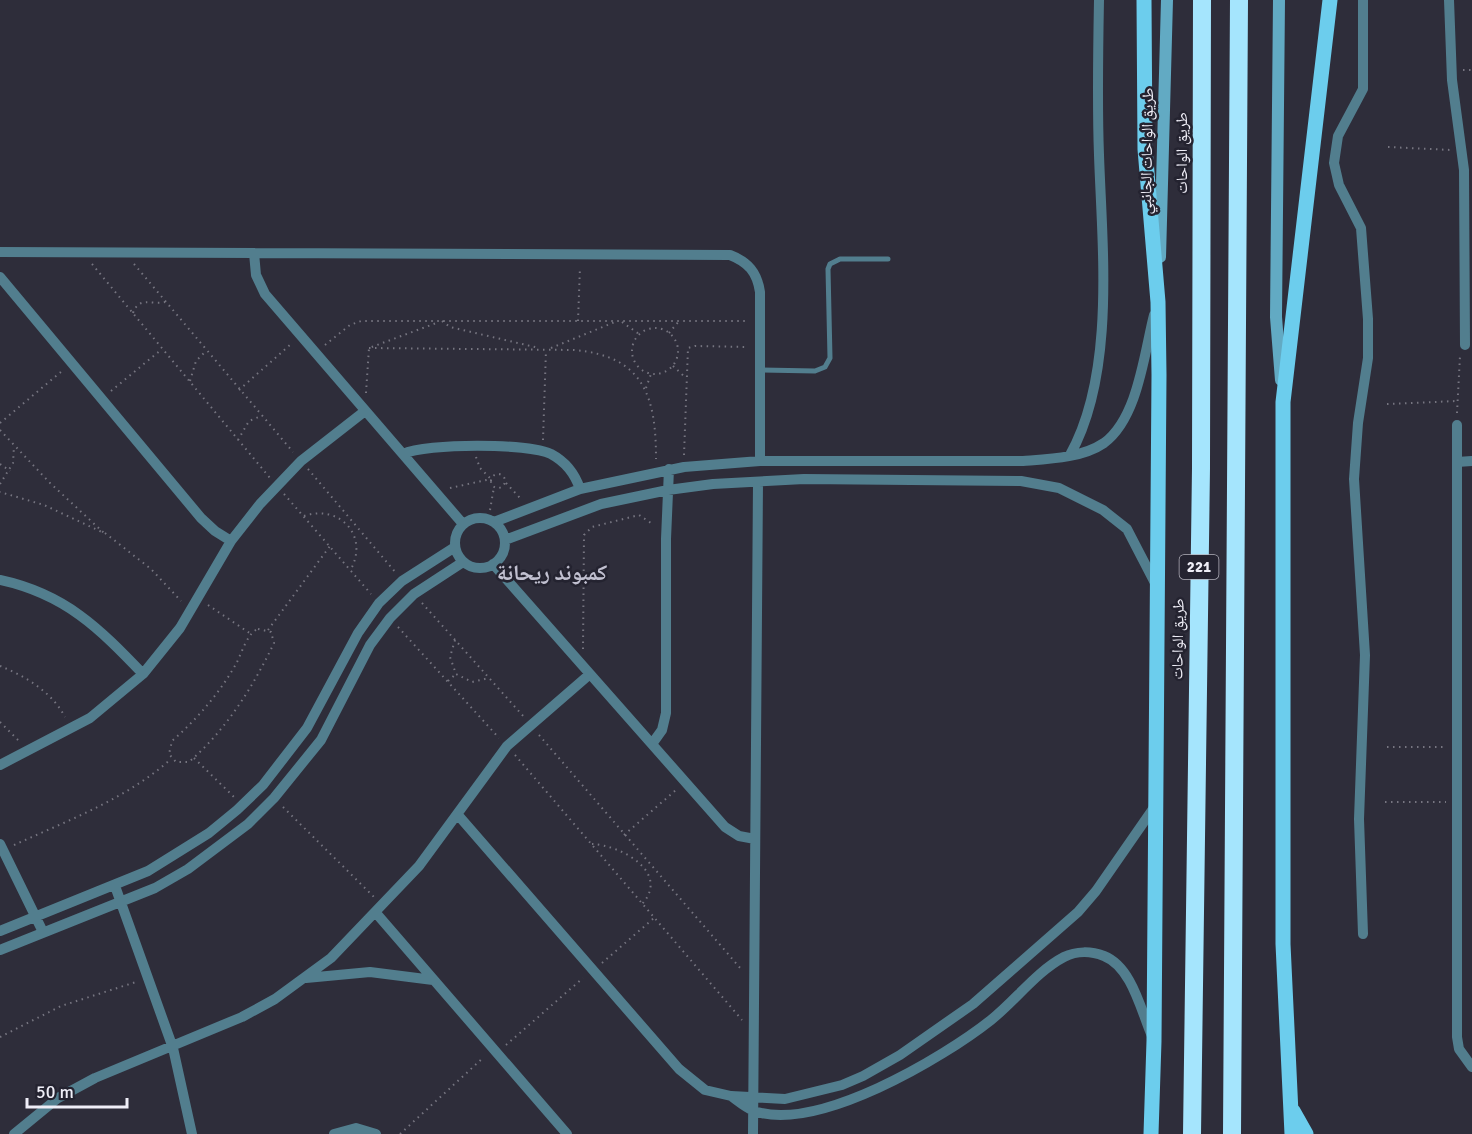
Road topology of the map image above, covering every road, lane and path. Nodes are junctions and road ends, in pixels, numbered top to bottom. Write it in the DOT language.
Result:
graph roads {
  1 [pos="1099,0"];
  2 [pos="1144,0"];
  3 [pos="1167,0"];
  4 [pos="1202,0"];
  5 [pos="1239,0"];
  6 [pos="1279,0"];
  7 [pos="1330,0"];
  8 [pos="1363,0"];
  9 [pos="1449,0"];
  10 [pos="1388,147"];
  11 [pos="1462,150"];
  12 [pos="0,252"];
  13 [pos="82,252"];
  14 [pos="124,252"];
  15 [pos="254,252"];
  16 [pos="580,254"];
  17 [pos="888,259"];
  18 [pos="0,277"];
  19 [pos="165,302"];
  20 [pos="1158,302"];
  21 [pos="132,313"];
  22 [pos="680,320"];
  23 [pos="1468,320"];
  24 [pos="441,321"];
  25 [pos="578,321"];
  26 [pos="619,321"];
  27 [pos="760,321"];
  28 [pos="669,333"];
  29 [pos="639,334"];
  30 [pos="300,335"];
  31 [pos="1465,345"];
  32 [pos="760,347"];
  33 [pos="369,348"];
  34 [pos="162,349"];
  35 [pos="546,350"];
  36 [pos="206,351"];
  37 [pos="316,353"];
  38 [pos="71,364"];
  39 [pos="673,366"];
  40 [pos="760,370"];
  41 [pos="651,374"];
  42 [pos="686,378"];
  43 [pos="190,382"];
  44 [pos="239,390"];
  45 [pos="645,390"];
  46 [pos="101,399"];
  47 [pos="1457,400"];
  48 [pos="1283,402"];
  49 [pos="1388,404"];
  50 [pos="365,411"];
  51 [pos="261,416"];
  52 [pos="0,423"];
  53 [pos="1457,425"];
  54 [pos="0,430"];
  55 [pos="238,440"];
  56 [pos="14,446"];
  57 [pos="474,447"];
  58 [pos="543,450"];
  59 [pos="404,454"];
  60 [pos="1070,455"];
  61 [pos="301,461"];
  62 [pos="760,461"];
  63 [pos="804,461"];
  64 [pos="1472,461"];
  65 [pos="905,462"];
  66 [pos="1457,462"];
  67 [pos="0,464"];
  68 [pos="684,467"];
  69 [pos="669,469"];
  70 [pos="10,471"];
  71 [pos="656,471"];
  72 [pos="491,479"];
  73 [pos="804,479"];
  74 [pos="904,479"];
  75 [pos="0,483"];
  76 [pos="506,483"];
  77 [pos="758,483"];
  78 [pos="276,486"];
  79 [pos="494,487"];
  80 [pos="580,489"];
  81 [pos="668,490"];
  82 [pos="0,492"];
  83 [pos="435,492"];
  84 [pos="523,509"];
  85 [pos="304,516"];
  86 [pos="350,518"];
  87 [pos="491,520"];
  88 [pos="346,522"];
  89 [pos="463,524"];
  90 [pos="104,533"];
  91 [pos="666,539"];
  92 [pos="505,540"];
  93 [pos="231,541"];
  94 [pos="330,546"];
  95 [pos="455,547"];
  96 [pos="463,562"];
  97 [pos="494,564"];
  98 [pos="351,569"];
  99 [pos="0,580"];
  100 [pos="402,581"];
  101 [pos="1156,585"];
  102 [pos="414,594"];
  103 [pos="198,599"];
  104 [pos="379,603"];
  105 [pos="191,612"];
  106 [pos="390,618"];
  107 [pos="268,630"];
  108 [pos="251,634"];
  109 [pos="455,640"];
  110 [pos="0,666"];
  111 [pos="587,670"];
  112 [pos="143,674"];
  113 [pos="456,674"];
  114 [pos="489,678"];
  115 [pos="448,681"];
  116 [pos="0,722"];
  117 [pos="530,724"];
  118 [pos="71,730"];
  119 [pos="652,744"];
  120 [pos="507,746"];
  121 [pos="1387,747"];
  122 [pos="1457,747"];
  123 [pos="28,751"];
  124 [pos="172,758"];
  125 [pos="194,758"];
  126 [pos="0,765"];
  127 [pos="685,782"];
  128 [pos="274,798"];
  129 [pos="1385,802"];
  130 [pos="1457,802"];
  131 [pos="243,805"];
  132 [pos="1155,806"];
  133 [pos="458,814"];
  134 [pos="624,835"];
  135 [pos="755,839"];
  136 [pos="591,844"];
  137 [pos="2,847"];
  138 [pos="648,863"];
  139 [pos="643,867"];
  140 [pos="115,886"];
  141 [pos="122,903"];
  142 [pos="642,904"];
  143 [pos="380,910"];
  144 [pos="36,915"];
  145 [pos="654,918"];
  146 [pos="0,930"];
  147 [pos="43,932"];
  148 [pos="1363,934"];
  149 [pos="0,950"];
  150 [pos="593,970"];
  151 [pos="149,978"];
  152 [pos="306,978"];
  153 [pos="434,980"];
  154 [pos="754,984"];
  155 [pos="754,1034"];
  156 [pos="0,1037"];
  157 [pos="1154,1041"];
  158 [pos="172,1048"];
  159 [pos="494,1051"];
  160 [pos="1472,1067"];
  161 [pos="863,1076"];
  162 [pos="870,1091"];
  163 [pos="731,1096"];
  164 [pos="754,1096"];
  165 [pos="1290,1106"];
  166 [pos="753,1110"];
  167 [pos="14,1134"];
  168 [pos="192,1134"];
  169 [pos="334,1134"];
  170 [pos="376,1134"];
  171 [pos="400,1134"];
  172 [pos="567,1134"];
  173 [pos="753,1134"];
  174 [pos="1151,1134"];
  175 [pos="1192,1134"];
  176 [pos="1232,1134"];
  177 [pos="1292,1134"];
  178 [pos="1306,1134"];
  1 -- 60 [label="street"];
  2 -- 20 [label="main road"];
  3 -- 20 [label="street, طريق الواحات الجانبي"];
  4 -- 175 [label="highway, طريق الواحات / 221"];
  5 -- 176 [label="highway, 221"];
  6 -- 48 [label="street"];
  7 -- 48 [label="main road"];
  8 -- 148 [label="street"];
  9 -- 11 [label="street"];
  10 -- 11 [label="path"];
  11 -- 23 [label="street"];
  12 -- 13 [label="street"];
  13 -- 14 [label="street"];
  13 -- 21 [label="path"];
  14 -- 15 [label="street"];
  14 -- 19 [label="path"];
  15 -- 16 [label="street"];
  15 -- 30 [label="street"];
  16 -- 25 [label="path"];
  16 -- 27 [label="street"];
  17 -- 40 [label="lane"];
  18 -- 38 [label="street"];
  19 -- 21 [label="path"];
  19 -- 36 [label="path"];
  20 -- 60 [label="street"];
  20 -- 101 [label="main road"];
  21 -- 34 [label="path"];
  22 -- 26 [label="path"];
  22 -- 27 [label="path"];
  22 -- 28 [label="path"];
  23 -- 31 [label="street"];
  24 -- 25 [label="path"];
  24 -- 33 [label="path"];
  24 -- 35 [label="path"];
  24 -- 37 [label="path"];
  25 -- 26 [label="path"];
  26 -- 29 [label="path"];
  26 -- 35 [label="path"];
  27 -- 32 [label="street"];
  28 -- 29 [label="path"];
  28 -- 39 [label="path"];
  29 -- 41 [label="path"];
  30 -- 37 [label="street"];
  30 -- 44 [label="path"];
  31 -- 47 [label="path"];
  32 -- 40 [label="street"];
  32 -- 42 [label="path"];
  33 -- 35 [label="path"];
  33 -- 50 [label="path"];
  34 -- 43 [label="path"];
  34 -- 46 [label="path"];
  35 -- 45 [label="path"];
  35 -- 58 [label="path"];
  36 -- 43 [label="path"];
  36 -- 44 [label="path"];
  37 -- 50 [label="street"];
  38 -- 46 [label="street"];
  38 -- 52 [label="path"];
  39 -- 41 [label="path"];
  39 -- 42 [label="path"];
  40 -- 62 [label="street"];
  41 -- 45 [label="path"];
  42 -- 68 [label="path"];
  43 -- 55 [label="path"];
  44 -- 51 [label="path"];
  45 -- 71 [label="path"];
  46 -- 93 [label="street"];
  47 -- 49 [label="path"];
  47 -- 53 [label="path"];
  48 -- 165 [label="main road"];
  50 -- 59 [label="street"];
  50 -- 61 [label="street"];
  51 -- 55 [label="path"];
  51 -- 61 [label="path"];
  53 -- 66 [label="street"];
  54 -- 56 [label="path"];
  55 -- 78 [label="path"];
  56 -- 70 [label="path"];
  56 -- 90 [label="path"];
  57 -- 58 [label="street"];
  57 -- 59 [label="street"];
  57 -- 72 [label="path"];
  58 -- 80 [label="street"];
  59 -- 83 [label="street"];
  60 -- 65 [label="street"];
  61 -- 78 [label="street"];
  61 -- 86 [label="path"];
  62 -- 63 [label="street"];
  62 -- 68 [label="street"];
  63 -- 65 [label="street"];
  63 -- 73 [label="street"];
  64 -- 66 [label="street"];
  65 -- 74 [label="street"];
  66 -- 122 [label="street"];
  67 -- 70 [label="path"];
  68 -- 69 [label="street"];
  69 -- 71 [label="street"];
  69 -- 81 [label="street"];
  70 -- 75 [label="path"];
  71 -- 80 [label="street"];
  72 -- 76 [label="path"];
  72 -- 79 [label="path"];
  72 -- 83 [label="path"];
  73 -- 74 [label="street"];
  73 -- 77 [label="street"];
  74 -- 101 [label="street"];
  76 -- 79 [label="path"];
  76 -- 84 [label="path"];
  77 -- 81 [label="street"];
  77 -- 135 [label="street"];
  78 -- 85 [label="path"];
  78 -- 93 [label="street"];
  79 -- 87 [label="path"];
  80 -- 84 [label="street"];
  81 -- 91 [label="street"];
  81 -- 92 [label="street"];
  82 -- 90 [label="path"];
  83 -- 89 [label="street"];
  84 -- 87 [label="street"];
  85 -- 88 [label="path"];
  85 -- 94 [label="path"];
  86 -- 88 [label="path"];
  86 -- 100 [label="path"];
  87 -- 89 [label="street"];
  87 -- 92 [label="street"];
  88 -- 98 [label="path"];
  89 -- 95 [label="street"];
  90 -- 105 [label="path"];
  91 -- 111 [label="path"];
  91 -- 119 [label="street"];
  92 -- 97 [label="street"];
  93 -- 103 [label="street"];
  94 -- 98 [label="path"];
  94 -- 107 [label="path"];
  95 -- 96 [label="street"];
  95 -- 100 [label="street"];
  96 -- 97 [label="street"];
  96 -- 102 [label="street"];
  97 -- 111 [label="street"];
  98 -- 104 [label="path"];
  99 -- 112 [label="street"];
  100 -- 104 [label="street"];
  101 -- 132 [label="main road"];
  102 -- 106 [label="street"];
  102 -- 109 [label="path"];
  103 -- 105 [label="street"];
  103 -- 108 [label="path"];
  104 -- 131 [label="street"];
  105 -- 112 [label="street"];
  106 -- 115 [label="path"];
  106 -- 128 [label="street"];
  107 -- 108 [label="path"];
  107 -- 125 [label="path"];
  108 -- 124 [label="path"];
  109 -- 113 [label="path"];
  109 -- 114 [label="path"];
  110 -- 118 [label="path"];
  111 -- 117 [label="street"];
  111 -- 119 [label="street"];
  112 -- 118 [label="street"];
  113 -- 114 [label="path"];
  113 -- 115 [label="path"];
  114 -- 117 [label="path"];
  115 -- 120 [label="path"];
  116 -- 123 [label="path"];
  117 -- 120 [label="street"];
  117 -- 134 [label="path"];
  118 -- 123 [label="street"];
  119 -- 127 [label="street"];
  120 -- 133 [label="street"];
  120 -- 136 [label="path"];
  121 -- 122 [label="path"];
  122 -- 130 [label="street"];
  123 -- 126 [label="street"];
  124 -- 125 [label="path"];
  124 -- 137 [label="path"];
  125 -- 131 [label="path"];
  127 -- 134 [label="path"];
  127 -- 135 [label="street"];
  128 -- 141 [label="street"];
  128 -- 143 [label="path"];
  129 -- 130 [label="path"];
  130 -- 160 [label="street"];
  131 -- 140 [label="street"];
  132 -- 157 [label="main road"];
  132 -- 161 [label="street"];
  133 -- 143 [label="street"];
  133 -- 150 [label="street"];
  134 -- 138 [label="path"];
  135 -- 154 [label="street"];
  136 -- 139 [label="path"];
  136 -- 142 [label="path"];
  137 -- 144 [label="street"];
  138 -- 139 [label="path"];
  138 -- 154 [label="path"];
  139 -- 142 [label="path"];
  140 -- 141 [label="street"];
  140 -- 144 [label="street"];
  141 -- 147 [label="street"];
  141 -- 151 [label="street"];
  142 -- 145 [label="path"];
  143 -- 152 [label="street"];
  143 -- 153 [label="street"];
  144 -- 146 [label="street"];
  144 -- 147 [label="street"];
  145 -- 150 [label="path"];
  145 -- 155 [label="path"];
  147 -- 149 [label="street"];
  150 -- 159 [label="path"];
  150 -- 163 [label="street"];
  151 -- 156 [label="path"];
  151 -- 158 [label="street"];
  152 -- 153 [label="street"];
  152 -- 158 [label="street"];
  153 -- 159 [label="street"];
  154 -- 155 [label="street"];
  155 -- 164 [label="street"];
  157 -- 162 [label="street"];
  157 -- 174 [label="main road"];
  158 -- 167 [label="street"];
  158 -- 168 [label="street"];
  159 -- 171 [label="path"];
  159 -- 172 [label="street"];
  161 -- 162 [label="street"];
  161 -- 164 [label="street"];
  162 -- 166 [label="street"];
  163 -- 164 [label="street"];
  163 -- 166 [label="street"];
  164 -- 166 [label="street"];
  165 -- 177 [label="main road"];
  165 -- 178 [label="main road"];
  166 -- 173 [label="street"];
  169 -- 170 [label="street"];
}
